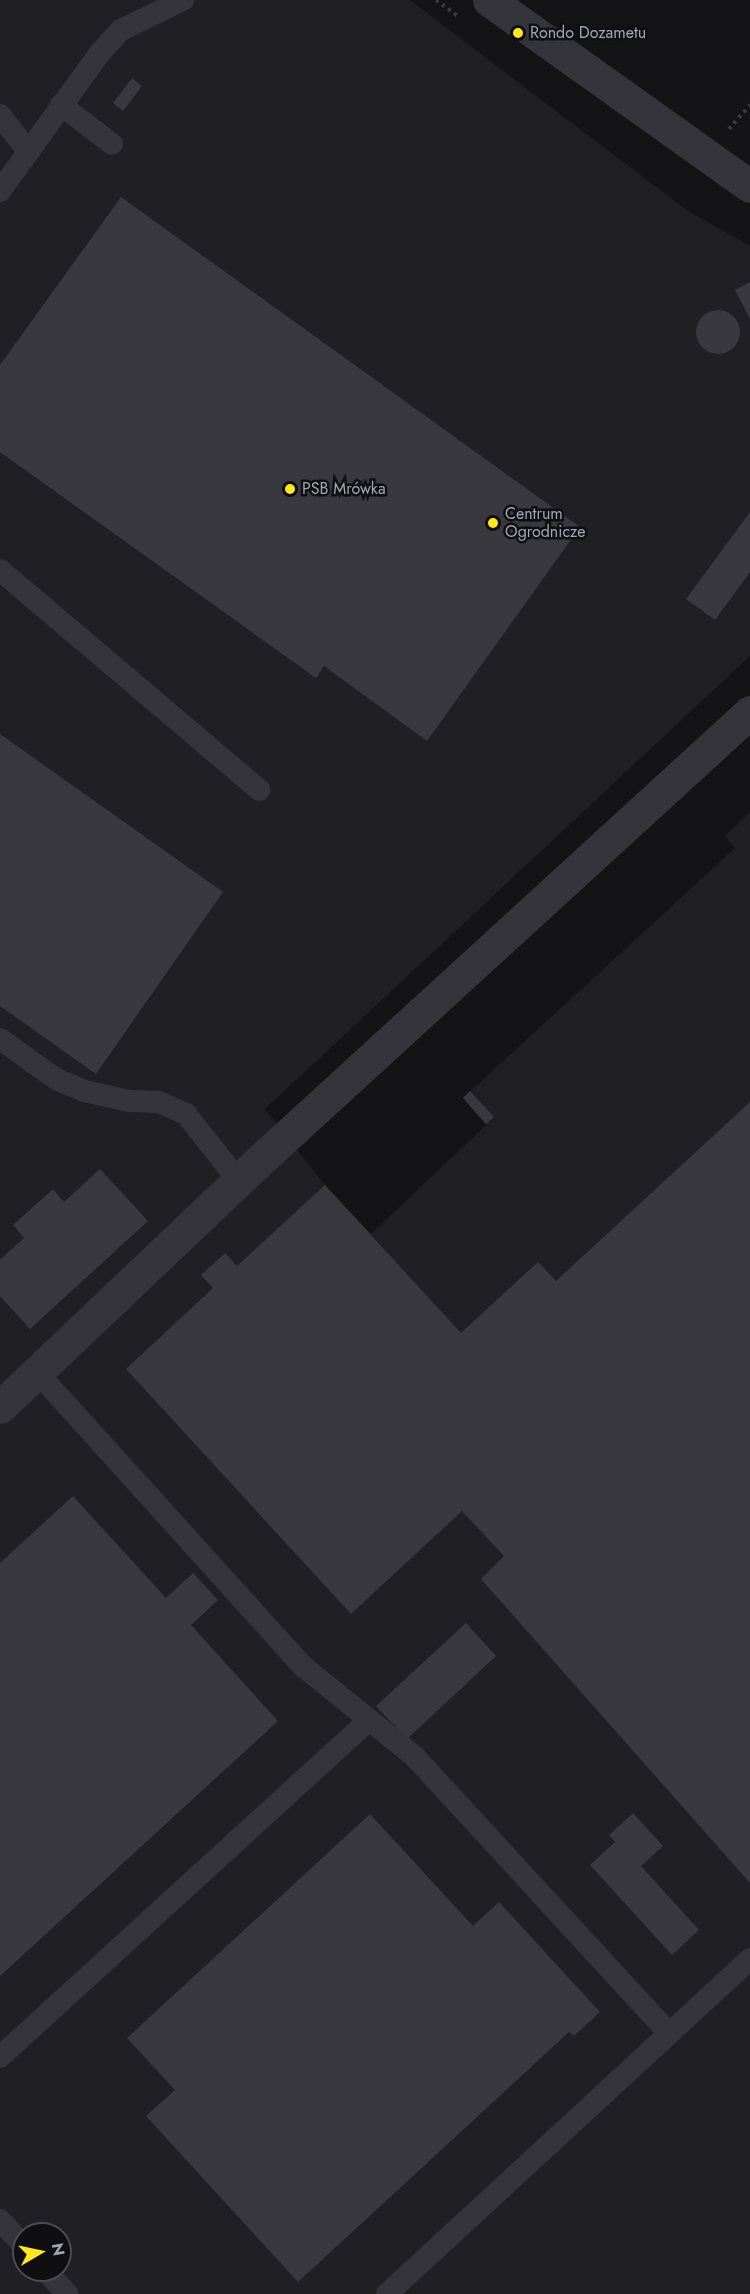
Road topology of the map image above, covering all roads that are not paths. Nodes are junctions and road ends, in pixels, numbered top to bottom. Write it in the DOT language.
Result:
graph roads {
  1 [pos="183,0"];
  2 [pos="489,0"];
  3 [pos="61,105"];
  4 [pos="0,115"];
  5 [pos="112,144"];
  6 [pos="28,151"];
  7 [pos="750,186"];
  8 [pos="0,191"];
  9 [pos="0,570"];
  10 [pos="750,712"];
  11 [pos="259,790"];
  12 [pos="0,1039"];
  13 [pos="238,1180"];
  14 [pos="37,1372"];
  15 [pos="0,1407"];
  16 [pos="369,1720"];
  17 [pos="750,1959"];
  18 [pos="669,2033"];
  19 [pos="0,2057"];
  20 [pos="0,2220"];
  21 [pos="12,2233"];
  22 [pos="56,2282"];
  23 [pos="67,2294"];
  24 [pos="387,2294"];
  1 -- 3 [label="lane"];
  2 -- 7 [label="street"];
  3 -- 5 [label="lane"];
  3 -- 6 [label="lane"];
  4 -- 6 [label="lane"];
  6 -- 8 [label="lane"];
  9 -- 11 [label="lane"];
  10 -- 13 [label="street"];
  12 -- 13 [label="lane"];
  13 -- 14 [label="street"];
  14 -- 15 [label="street"];
  14 -- 16 [label="lane"];
  16 -- 18 [label="lane"];
  16 -- 19 [label="lane"];
  17 -- 18 [label="lane"];
  18 -- 24 [label="lane"];
  20 -- 21 [label="lane"];
  22 -- 23 [label="lane"];
}
